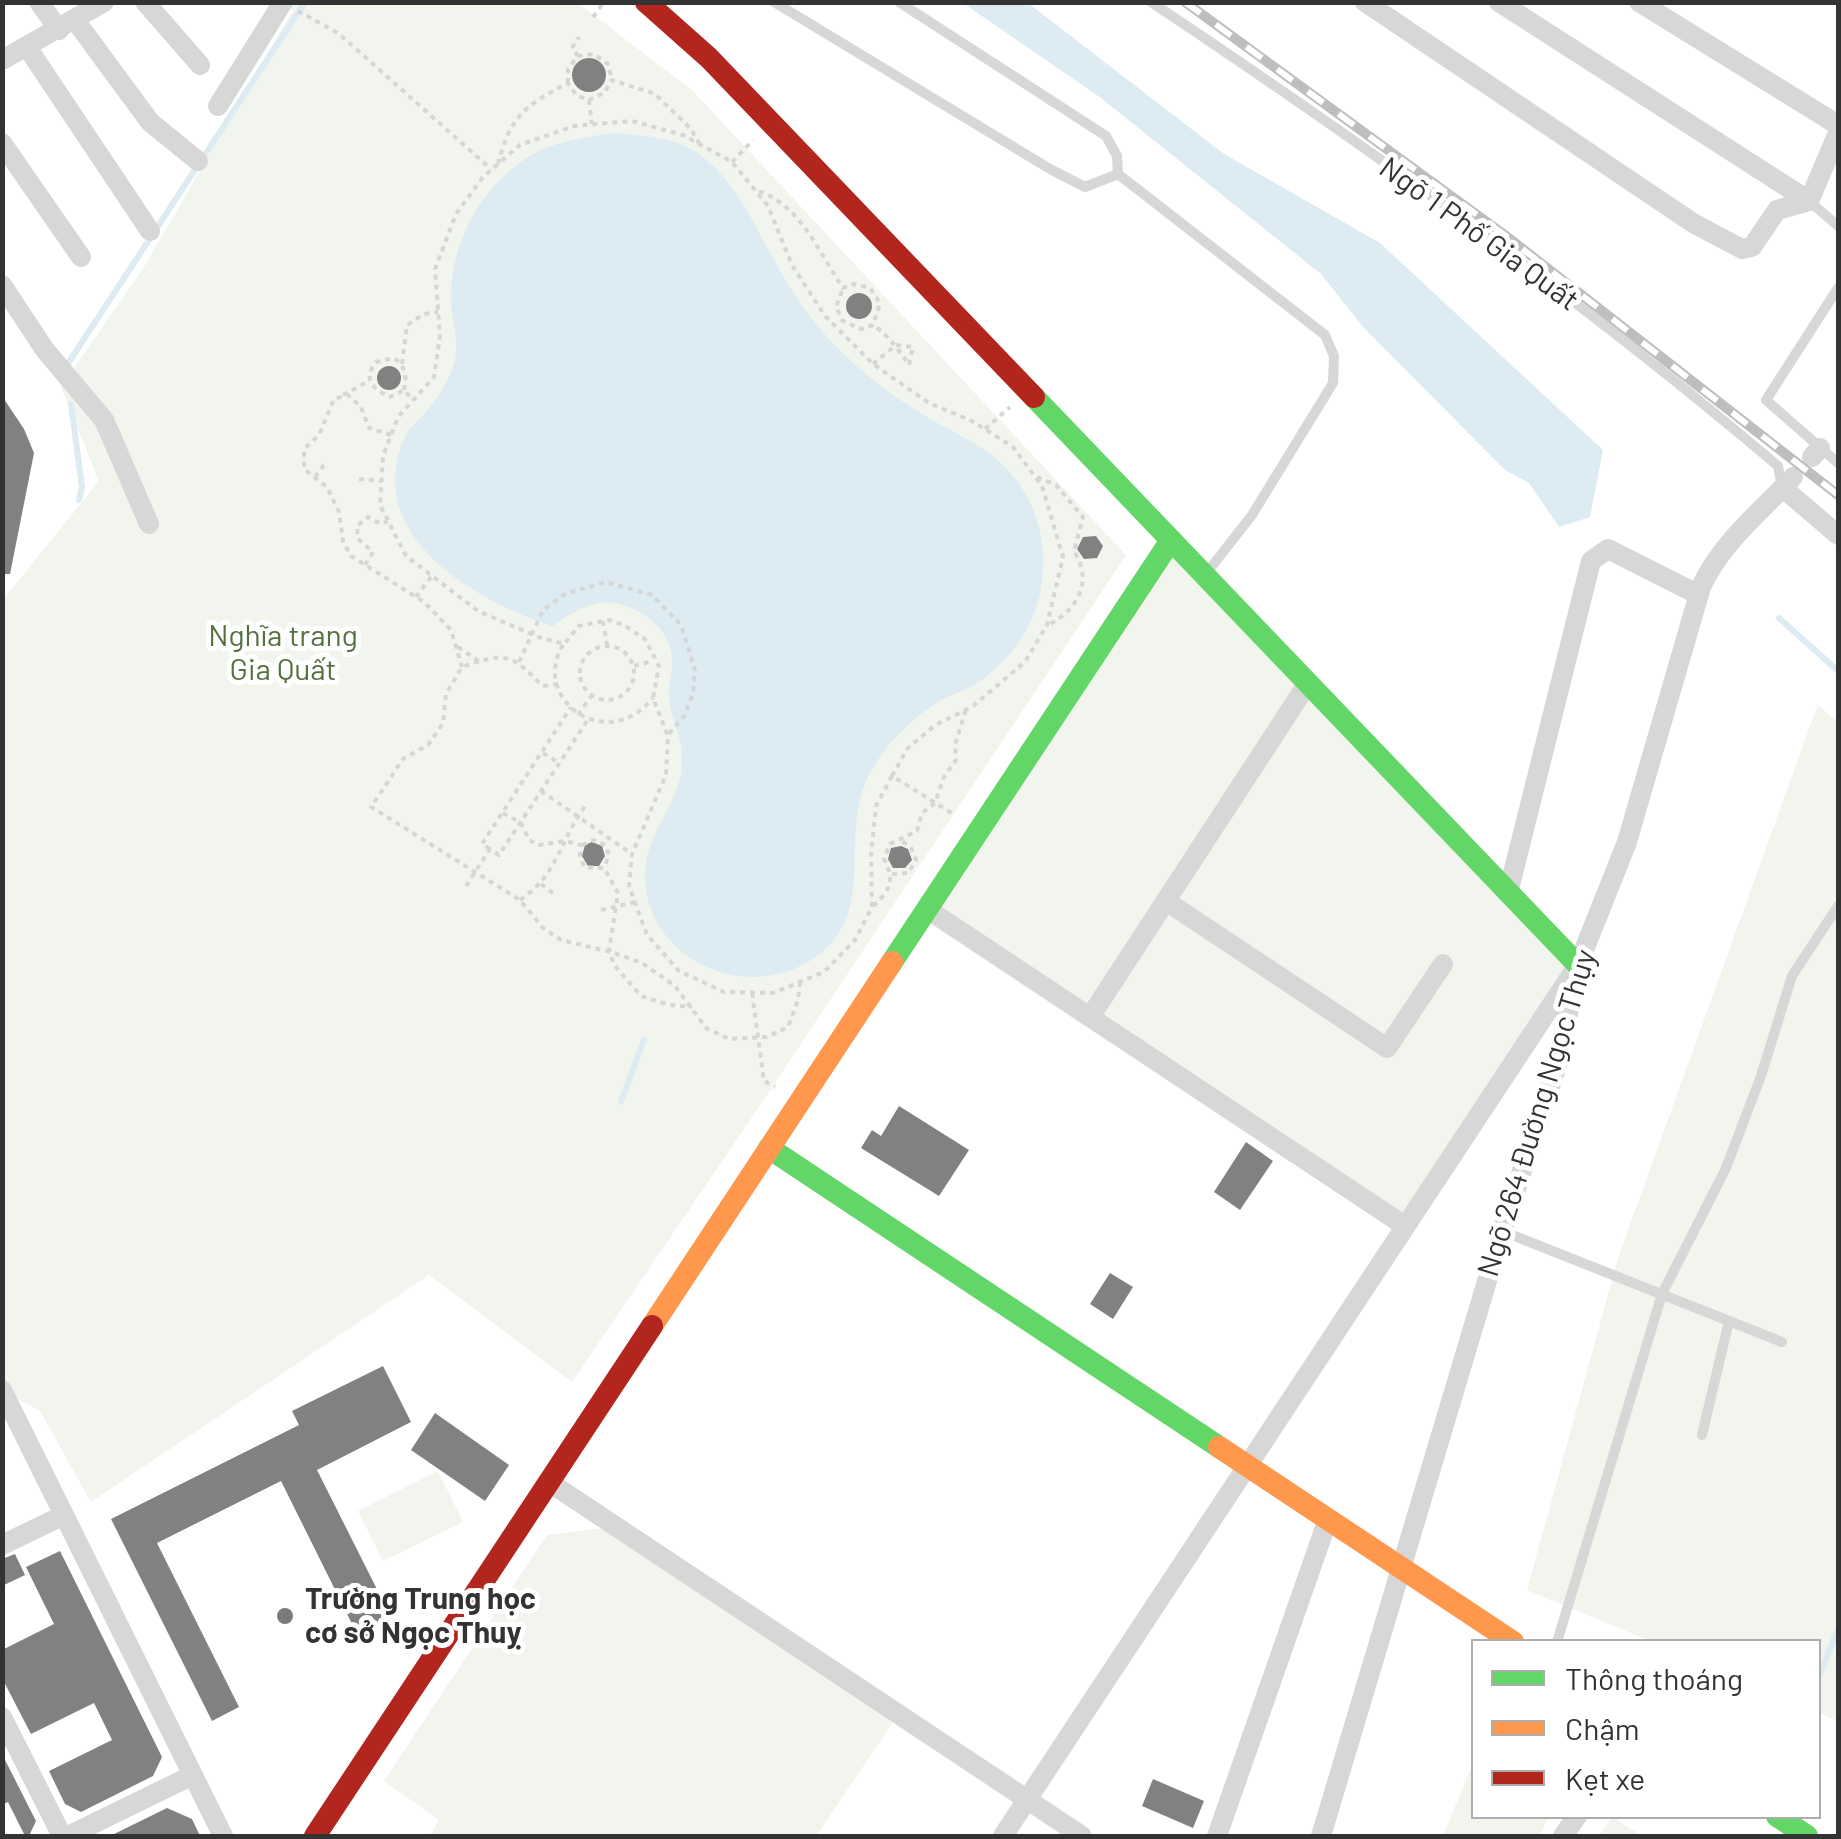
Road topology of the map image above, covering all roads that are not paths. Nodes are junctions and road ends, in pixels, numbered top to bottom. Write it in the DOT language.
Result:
graph roads {
  1 [pos="39,2"];
  2 [pos="104,2"];
  3 [pos="145,2"];
  4 [pos="646,2"];
  5 [pos="774,2"];
  6 [pos="899,2"];
  7 [pos="1151,2"];
  8 [pos="1365,2"];
  9 [pos="1500,2"];
  10 [pos="1639,2"];
  11 [pos="282,3"];
  12 [pos="67,25"];
  13 [pos="27,47"];
  14 [pos="2,60"];
  15 [pos="200,65"];
  16 [pos="218,106"];
  17 [pos="1838,125"];
  18 [pos="1838,132"];
  19 [pos="2,143"];
  20 [pos="198,161"];
  21 [pos="1118,174"];
  22 [pos="1809,202"];
  23 [pos="1838,226"];
  24 [pos="150,231"];
  25 [pos="81,257"];
  26 [pos="2,285"];
  27 [pos="1838,288"];
  28 [pos="1838,462"];
  29 [pos="1788,482"];
  30 [pos="149,524"];
  31 [pos="1838,535"];
  32 [pos="1171,540"];
  33 [pos="1205,576"];
  34 [pos="1699,595"];
  35 [pos="1308,683"];
  36 [pos="1508,893"];
  37 [pos="1166,900"];
  38 [pos="1838,906"];
  39 [pos="927,909"];
  40 [pos="1442,964"];
  41 [pos="1578,965"];
  42 [pos="1090,1017"];
  43 [pos="770,1148"];
  44 [pos="1406,1226"];
  45 [pos="1502,1231"];
  46 [pos="1662,1294"];
  47 [pos="1729,1320"];
  48 [pos="1782,1342"];
  49 [pos="4,1395"];
  50 [pos="1702,1434"];
  51 [pos="1248,1465"];
  52 [pos="549,1482"];
  53 [pos="64,1514"];
  54 [pos="1328,1518"];
  55 [pos="2,1545"];
  56 [pos="1401,1567"];
  57 [pos="1509,1639"];
  58 [pos="1558,1639"];
  59 [pos="2,1716"];
  60 [pos="11,1750"];
  61 [pos="192,1775"];
  62 [pos="1027,1800"];
  63 [pos="1781,1819"];
  64 [pos="65,1836"];
  65 [pos="223,1836"];
  66 [pos="315,1836"];
  67 [pos="1003,1836"];
  68 [pos="1082,1836"];
  69 [pos="1217,1836"];
  70 [pos="1321,1836"];
  71 [pos="1807,1836"];
  1 -- 12 [label="street"];
  2 -- 12 [label="street"];
  3 -- 15 [label="street"];
  4 -- 32 [label="street"];
  5 -- 21 [label="lane"];
  6 -- 21 [label="lane"];
  7 -- 29 [label="lane, Ngõ 1 Phố Gia Quất"];
  8 -- 22 [label="street"];
  9 -- 22 [label="street"];
  10 -- 17 [label="street"];
  11 -- 16 [label="street"];
  12 -- 13 [label="street"];
  12 -- 20 [label="street"];
  13 -- 14 [label="street"];
  13 -- 24 [label="street"];
  18 -- 22 [label="street"];
  19 -- 25 [label="street"];
  21 -- 33 [label="lane"];
  22 -- 23 [label="lane"];
  26 -- 30 [label="street"];
  27 -- 28 [label="lane"];
  29 -- 31 [label="street"];
  29 -- 34 [label="street, Ngõ 264 Đường Ngọc Thụy"];
  32 -- 33 [label="street"];
  32 -- 39 [label="street"];
  33 -- 35 [label="street"];
  34 -- 36 [label="street"];
  34 -- 41 [label="street, Ngõ 264 Đường Ngọc Thụy"];
  35 -- 36 [label="street"];
  35 -- 37 [label="street"];
  36 -- 41 [label="street"];
  37 -- 40 [label="street"];
  37 -- 42 [label="street"];
  38 -- 46 [label="lane"];
  39 -- 42 [label="street"];
  39 -- 43 [label="street"];
  41 -- 44 [label="street"];
  41 -- 45 [label="street, Ngõ 264 Đường Ngọc Thụy"];
  42 -- 44 [label="street"];
  43 -- 51 [label="street"];
  43 -- 52 [label="street"];
  44 -- 51 [label="street"];
  45 -- 46 [label="lane"];
  45 -- 56 [label="street, Ngõ 264 Đường Ngọc Thụy"];
  46 -- 47 [label="lane"];
  46 -- 58 [label="lane"];
  47 -- 48 [label="lane"];
  47 -- 50 [label="lane"];
  49 -- 53 [label="street"];
  51 -- 54 [label="street"];
  51 -- 62 [label="street"];
  52 -- 62 [label="street"];
  52 -- 66 [label="street"];
  53 -- 55 [label="street"];
  53 -- 61 [label="street"];
  54 -- 56 [label="street"];
  54 -- 69 [label="street"];
  56 -- 57 [label="street"];
  56 -- 70 [label="street, Ngõ 264 Đường Ngọc Thụy"];
  59 -- 60 [label="street"];
  60 -- 64 [label="street"];
  61 -- 64 [label="street"];
  61 -- 65 [label="street"];
  62 -- 67 [label="street"];
  62 -- 68 [label="street"];
  63 -- 71 [label="street"];
}
